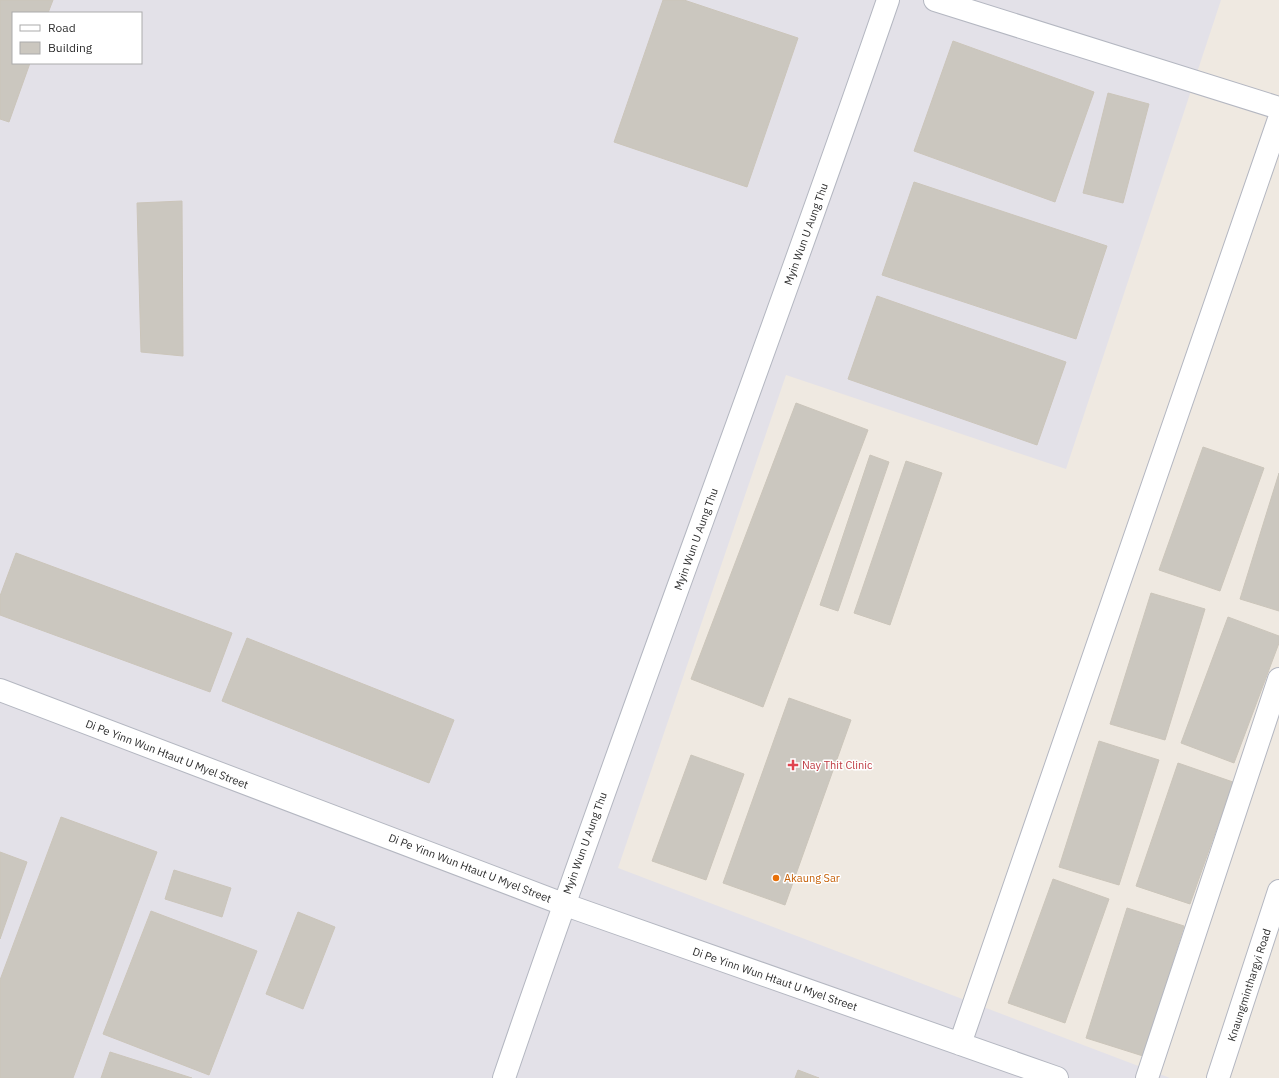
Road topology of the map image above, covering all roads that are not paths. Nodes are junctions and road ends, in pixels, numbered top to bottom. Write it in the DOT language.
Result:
graph roads {
  1 [pos="888,0"];
  2 [pos="935,0"];
  3 [pos="1279,108"];
  4 [pos="1279,119"];
  5 [pos="1279,679"];
  6 [pos="0,690"];
  7 [pos="1279,891"];
  8 [pos="564,904"];
  9 [pos="960,1044"];
  10 [pos="504,1078"];
  11 [pos="1056,1078"];
  12 [pos="1147,1078"];
  13 [pos="1218,1078"];
  1 -- 8 [label="street, Myin Wun U Aung Thu"];
  2 -- 3 [label="street"];
  4 -- 9 [label="street"];
  5 -- 12 [label="street"];
  6 -- 8 [label="street, Di Pe Yinn Wun Htaut U Myel Street"];
  7 -- 13 [label="street, Knaungminthargyi Road"];
  8 -- 9 [label="street, Di Pe Yinn Wun Htaut U Myel Street"];
  8 -- 10 [label="street, Myin Wun U Aung Thu"];
  9 -- 11 [label="street, Di Pe Yinn Wun Htaut U Myel Street"];
}
